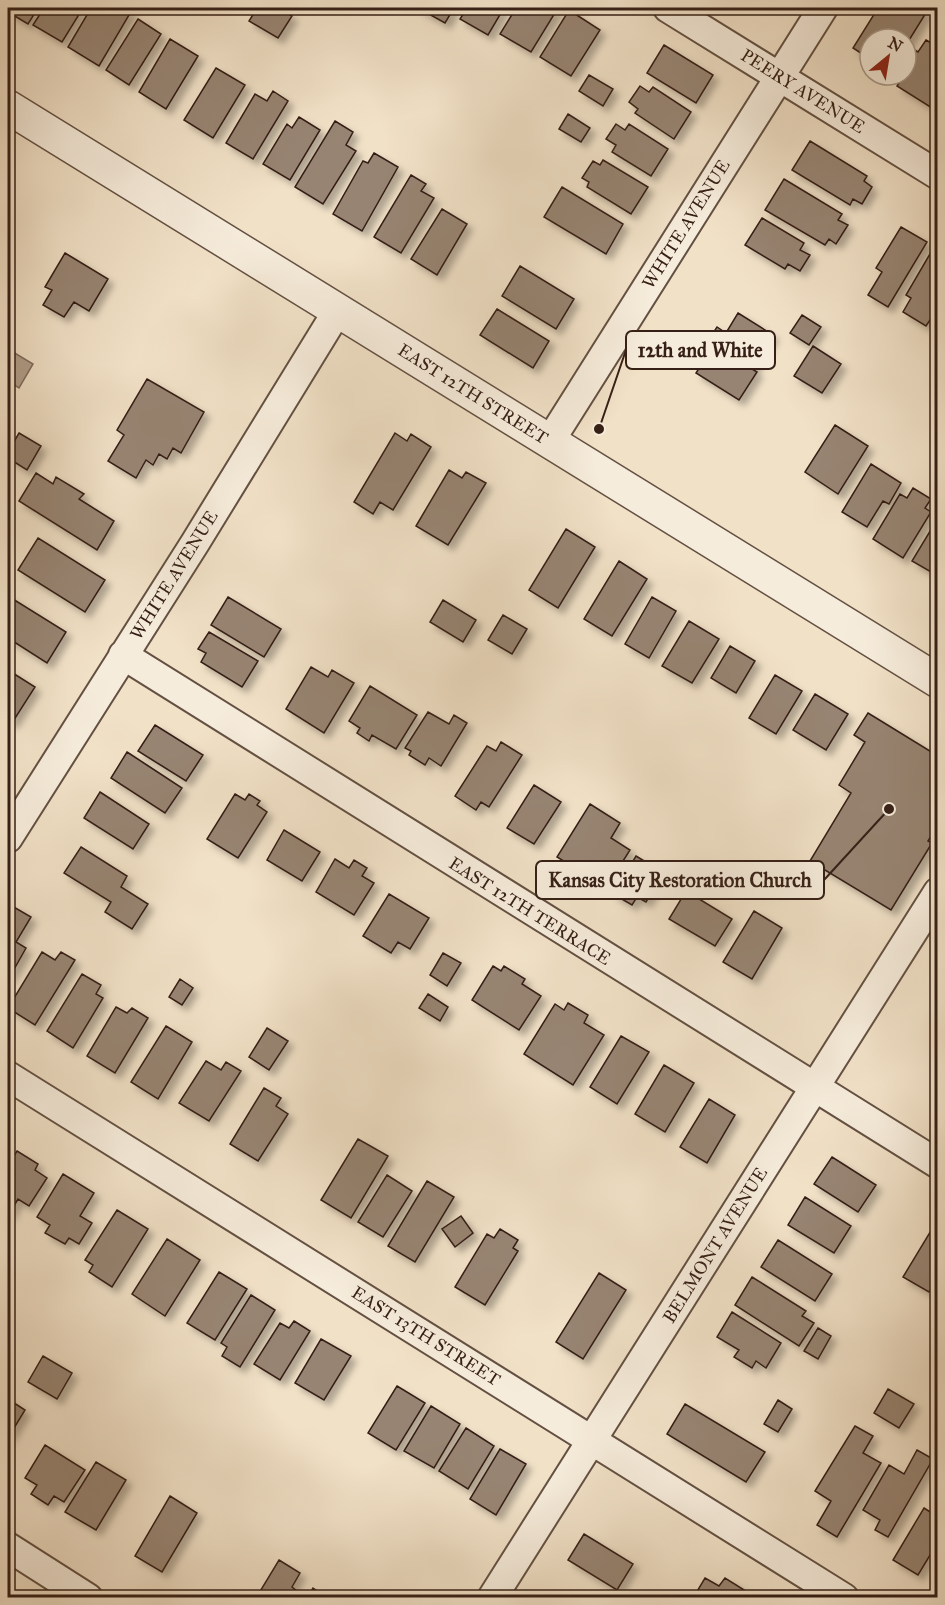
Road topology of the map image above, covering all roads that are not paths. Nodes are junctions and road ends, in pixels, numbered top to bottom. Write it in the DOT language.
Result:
graph roads {
  1 [pos="668,8"];
  2 [pos="823,8"];
  3 [pos="779,76"];
  4 [pos="8,107"];
  5 [pos="938,175"];
  6 [pos="338,310"];
  7 [pos="550,441"];
  8 [pos="123,655"];
  9 [pos="938,681"];
  10 [pos="8,838"];
  11 [pos="938,892"];
  12 [pos="8,1076"];
  13 [pos="813,1088"];
  14 [pos="938,1164"];
  15 [pos="592,1440"];
  16 [pos="8,1547"];
  17 [pos="88,1598"];
  18 [pos="492,1598"];
  19 [pos="844,1598"];
  1 -- 3 [label="street, PEERY AVENUE"];
  2 -- 3 [label="street, WHITE AVENUE"];
  3 -- 5 [label="street, PEERY AVENUE"];
  3 -- 7 [label="street, WHITE AVENUE"];
  4 -- 6 [label="street, EAST 12TH STREET"];
  6 -- 7 [label="street, EAST 12TH STREET"];
  6 -- 8 [label="street, WHITE AVENUE"];
  7 -- 9 [label="street, EAST 12TH STREET"];
  8 -- 10 [label="street, WHITE AVENUE"];
  8 -- 13 [label="street, EAST 12TH TERRACE"];
  11 -- 13 [label="street, BELMONT AVENUE"];
  12 -- 15 [label="street, EAST 13TH STREET"];
  13 -- 14 [label="street, EAST 12TH TERRACE"];
  13 -- 15 [label="street, BELMONT AVENUE"];
  15 -- 18 [label="street, BELMONT AVENUE"];
  15 -- 19 [label="street, EAST 13TH STREET"];
  16 -- 17 [label="street"];
}
